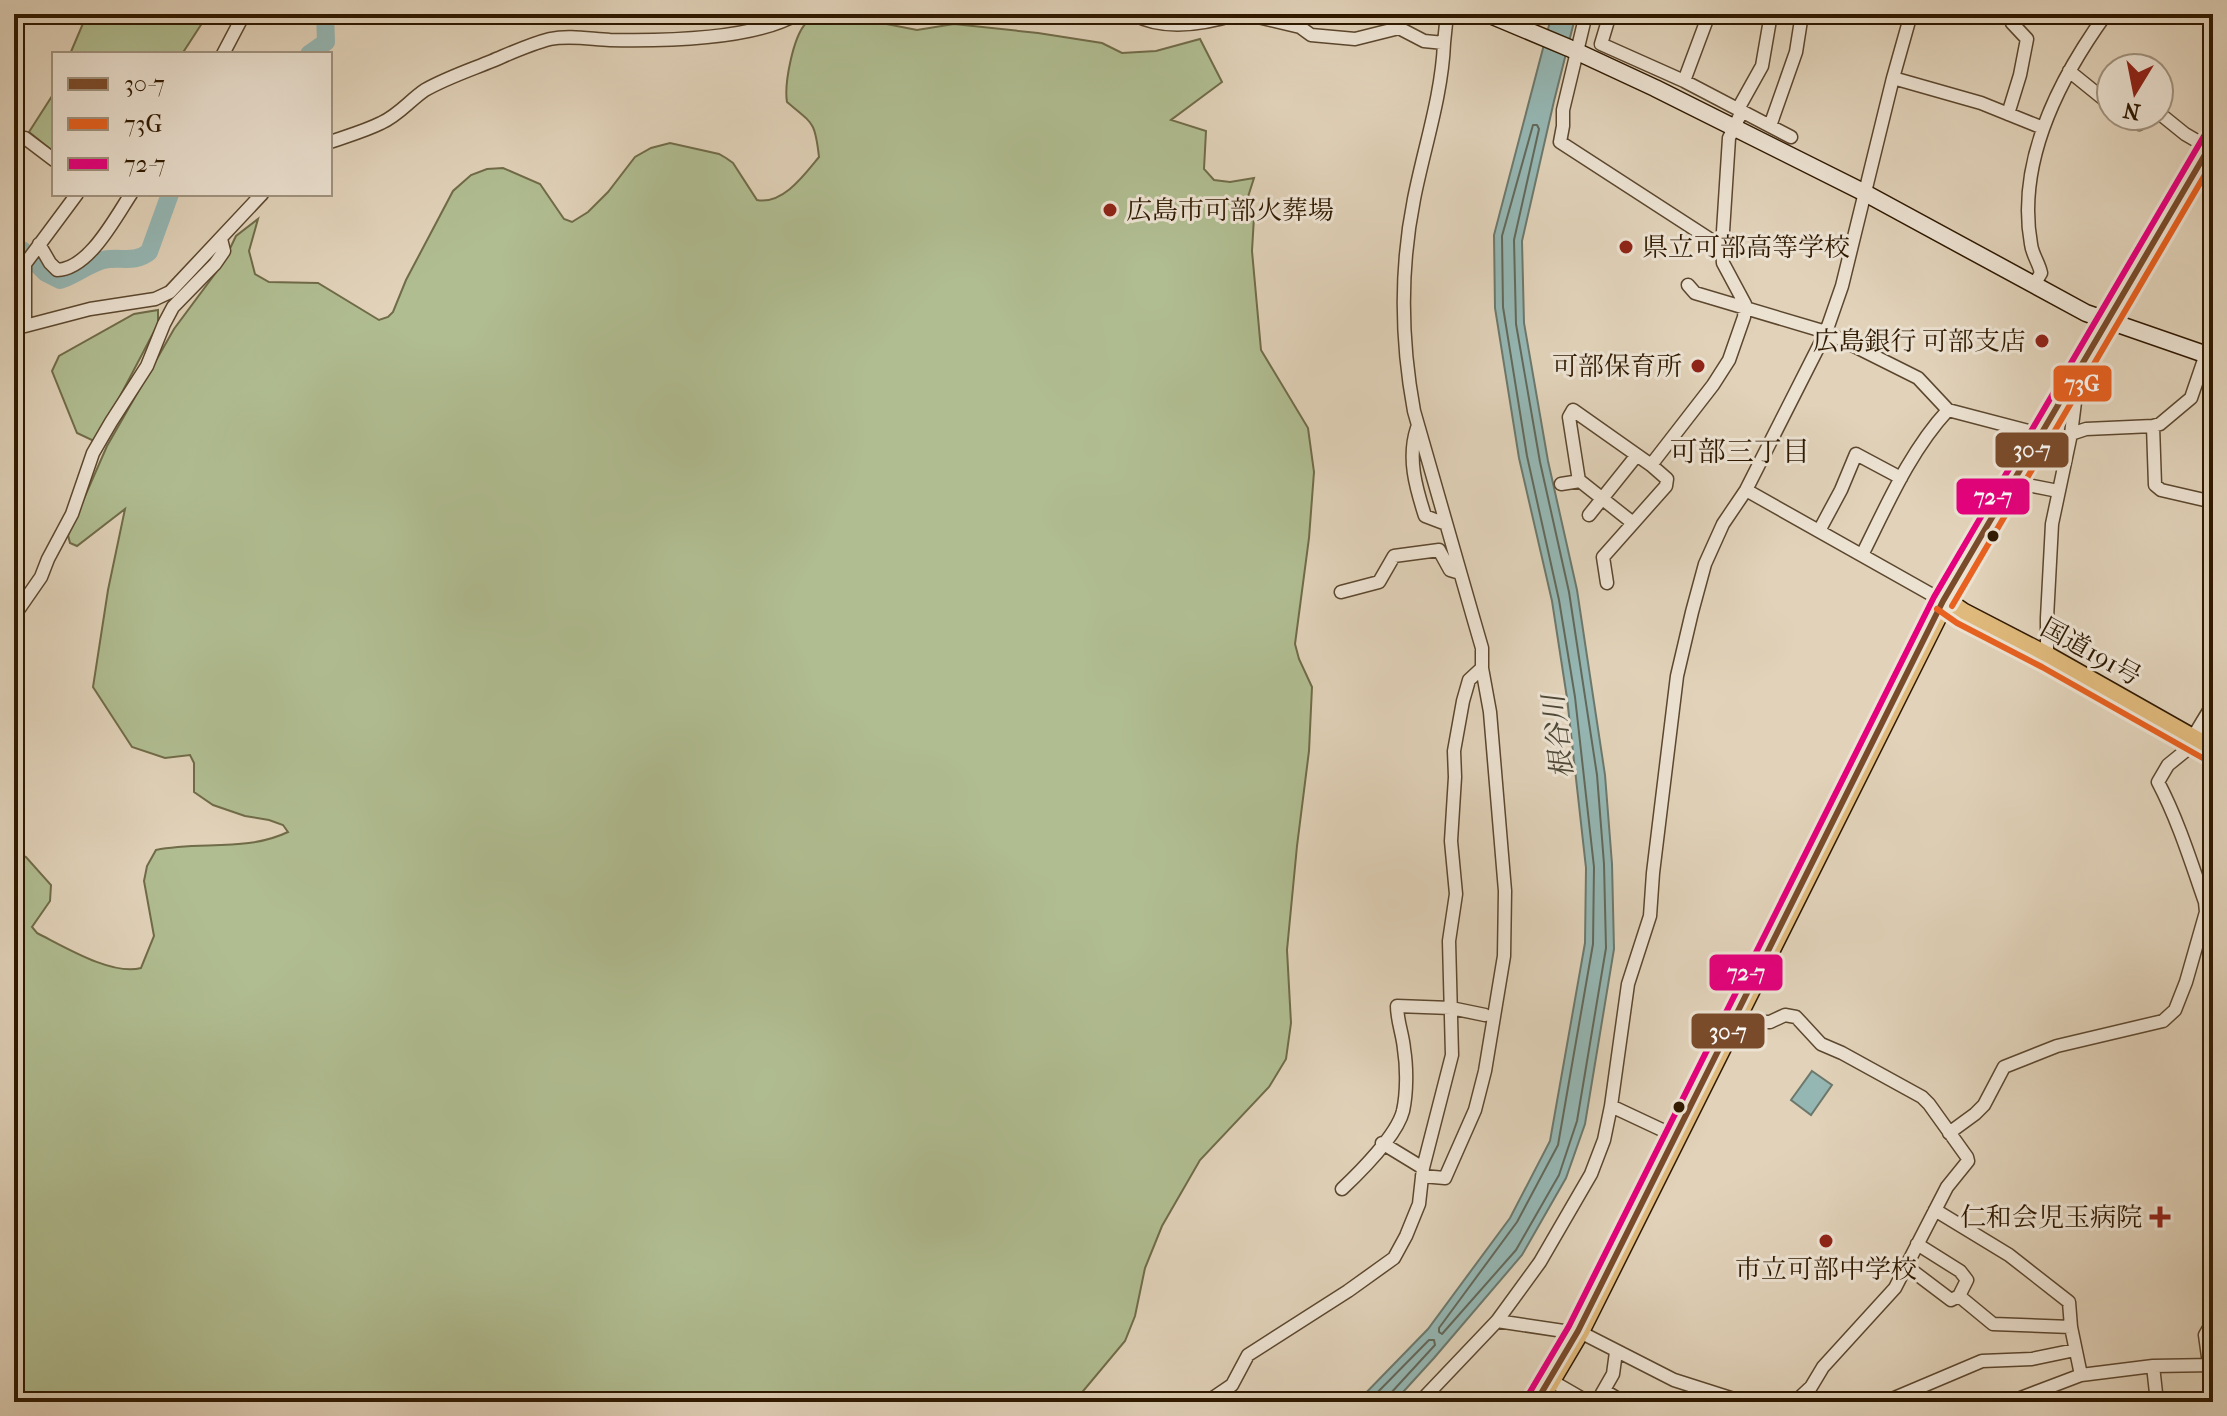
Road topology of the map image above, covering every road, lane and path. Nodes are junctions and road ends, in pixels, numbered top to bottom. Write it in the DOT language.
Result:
graph roads {
  1 [pos="21,14"];
  2 [pos="244,14"];
  3 [pos="797,14"];
  4 [pos="1133,14"];
  5 [pos="1237,14"];
  6 [pos="1245,14"];
  7 [pos="1402,14"];
  8 [pos="1447,14"];
  9 [pos="1488,14"];
  10 [pos="1586,14"];
  11 [pos="1610,14"];
  12 [pos="1709,14"];
  13 [pos="1771,14"];
  14 [pos="1802,14"];
  15 [pos="1911,14"];
  16 [pos="2010,14"];
  17 [pos="2106,14"];
  18 [pos="1300,20"];
  19 [pos="1399,28"];
  20 [pos="14,30"];
  21 [pos="1444,43"];
  22 [pos="1573,50"];
  23 [pos="224,52"];
  24 [pos="2069,71"];
  25 [pos="1893,78"];
  26 [pos="1684,81"];
  27 [pos="2095,92"];
  28 [pos="1740,110"];
  29 [pos="2008,114"];
  30 [pos="1770,126"];
  31 [pos="2175,126"];
  32 [pos="1733,127"];
  33 [pos="2043,128"];
  34 [pos="1791,137"];
  35 [pos="14,139"];
  36 [pos="332,141"];
  37 [pos="2211,144"];
  38 [pos="52,158"];
  39 [pos="1865,193"];
  40 [pos="75,196"];
  41 [pos="130,196"];
  42 [pos="260,196"];
  43 [pos="221,239"];
  44 [pos="1722,247"];
  45 [pos="33,252"];
  46 [pos="1688,285"];
  47 [pos="2034,285"];
  48 [pos="1744,309"];
  49 [pos="2106,321"];
  50 [pos="1826,332"];
  51 [pos="2209,356"];
  52 [pos="2065,392"];
  53 [pos="1948,410"];
  54 [pos="2153,426"];
  55 [pos="2040,434"];
  56 [pos="2071,434"];
  57 [pos="1637,455"];
  58 [pos="1651,465"];
  59 [pos="1901,478"];
  60 [pos="2014,479"];
  61 [pos="1579,481"];
  62 [pos="1561,484"];
  63 [pos="1746,490"];
  64 [pos="2058,491"];
  65 [pos="1602,499"];
  66 [pos="2213,502"];
  67 [pos="1589,515"];
  68 [pos="1633,523"];
  69 [pos="1819,531"];
  70 [pos="1862,555"];
  71 [pos="1460,573"];
  72 [pos="1607,583"];
  73 [pos="1341,592"];
  74 [pos="1943,601"];
  75 [pos="14,616"];
  76 [pos="2047,658"];
  77 [pos="1482,668"];
  78 [pos="1463,701"];
  79 [pos="1478,704"];
  80 [pos="2213,704"];
  81 [pos="2191,740"];
  82 [pos="2213,752"];
  83 [pos="1451,1008"];
  84 [pos="1485,1015"];
  85 [pos="1734,1018"];
  86 [pos="1611,1106"];
  87 [pos="1949,1133"];
  88 [pos="1675,1136"];
  89 [pos="1382,1143"];
  90 [pos="1423,1172"];
  91 [pos="1342,1189"];
  92 [pos="1935,1210"];
  93 [pos="1917,1244"];
  94 [pos="1906,1266"];
  95 [pos="1959,1296"];
  96 [pos="1497,1321"];
  97 [pos="2213,1321"];
  98 [pos="2071,1327"];
  99 [pos="1577,1332"];
  100 [pos="2075,1350"];
  101 [pos="1616,1352"];
  102 [pos="2211,1365"];
  103 [pos="2153,1366"];
  104 [pos="2081,1375"];
  105 [pos="1550,1380"];
  106 [pos="1601,1396"];
  107 [pos="1207,1402"];
  108 [pos="1420,1402"];
  109 [pos="1536,1402"];
  110 [pos="1588,1402"];
  111 [pos="1623,1402"];
  112 [pos="1743,1402"];
  113 [pos="1795,1402"];
  114 [pos="1885,1402"];
  115 [pos="2010,1402"];
  116 [pos="2157,1402"];
  1 -- 20 [label="street"];
  2 -- 23 [label="street"];
  3 -- 36 [label="street"];
  4 -- 5 [label="street"];
  6 -- 18 [label="street"];
  7 -- 19 [label="street"];
  8 -- 21 [label="street"];
  9 -- 22 [label="street"];
  10 -- 22 [label="street"];
  11 -- 26 [label="street"];
  12 -- 26 [label="street"];
  13 -- 28 [label="street"];
  14 -- 30 [label="street"];
  15 -- 25 [label="street"];
  16 -- 29 [label="street"];
  17 -- 24 [label="street"];
  18 -- 19 [label="street"];
  19 -- 21 [label="street"];
  21 -- 71 [label="street"];
  22 -- 32 [label="street"];
  22 -- 44 [label="street"];
  24 -- 27 [label="street"];
  24 -- 33 [label="street"];
  25 -- 29 [label="street"];
  25 -- 39 [label="street"];
  26 -- 28 [label="street"];
  28 -- 30 [label="street"];
  28 -- 32 [label="street"];
  29 -- 33 [label="street"];
  30 -- 34 [label="street"];
  31 -- 37 [label="street"];
  32 -- 39 [label="street"];
  32 -- 44 [label="street"];
  33 -- 47 [label="street"];
  35 -- 38 [label="street"];
  37 -- 49 [label="highway"];
  39 -- 47 [label="street"];
  39 -- 50 [label="street"];
  40 -- 45 [label="street"];
  41 -- 45 [label="street"];
  42 -- 43 [label="street"];
  43 -- 45 [label="street"];
  43 -- 75 [label="street"];
  44 -- 48 [label="street"];
  46 -- 48 [label="street"];
  47 -- 49 [label="street"];
  48 -- 50 [label="street"];
  48 -- 58 [label="street"];
  49 -- 51 [label="street"];
  49 -- 52 [label="highway"];
  50 -- 53 [label="street"];
  50 -- 63 [label="street"];
  51 -- 54 [label="street"];
  52 -- 55 [label="highway"];
  52 -- 56 [label="street"];
  53 -- 55 [label="street"];
  53 -- 59 [label="street"];
  54 -- 56 [label="street"];
  54 -- 66 [label="street"];
  55 -- 60 [label="highway"];
  56 -- 64 [label="street"];
  57 -- 58 [label="street"];
  57 -- 61 [label="street"];
  57 -- 65 [label="street"];
  58 -- 68 [label="street"];
  59 -- 69 [label="street"];
  59 -- 70 [label="street"];
  60 -- 64 [label="street"];
  60 -- 74 [label="highway"];
  61 -- 62 [label="street"];
  61 -- 65 [label="street"];
  63 -- 69 [label="street"];
  63 -- 86 [label="street"];
  64 -- 76 [label="street"];
  65 -- 67 [label="street"];
  65 -- 68 [label="street"];
  68 -- 72 [label="street"];
  69 -- 70 [label="street"];
  70 -- 74 [label="street"];
  71 -- 73 [label="street"];
  71 -- 77 [label="street"];
  74 -- 76 [label="highway, 国道191号"];
  74 -- 85 [label="highway"];
  76 -- 81 [label="highway, 国道191号"];
  77 -- 78 [label="street"];
  77 -- 90 [label="street"];
  78 -- 79 [label="street"];
  78 -- 83 [label="street"];
  80 -- 81 [label="street"];
  81 -- 82 [label="highway, 国道191号"];
  81 -- 87 [label="street"];
  83 -- 84 [label="street"];
  83 -- 89 [label="street"];
  83 -- 90 [label="street"];
  85 -- 87 [label="street"];
  85 -- 88 [label="highway"];
  86 -- 88 [label="street"];
  86 -- 96 [label="street"];
  87 -- 92 [label="street"];
  88 -- 99 [label="highway"];
  89 -- 90 [label="street"];
  89 -- 91 [label="street"];
  90 -- 107 [label="street"];
  92 -- 93 [label="street"];
  92 -- 98 [label="street"];
  93 -- 94 [label="street"];
  93 -- 95 [label="street"];
  94 -- 95 [label="street"];
  94 -- 113 [label="street"];
  95 -- 98 [label="street"];
  96 -- 99 [label="street"];
  96 -- 108 [label="street"];
  97 -- 102 [label="street"];
  98 -- 100 [label="street"];
  99 -- 101 [label="street"];
  99 -- 105 [label="highway"];
  100 -- 104 [label="street"];
  100 -- 114 [label="street"];
  101 -- 106 [label="street"];
  101 -- 112 [label="street"];
  102 -- 103 [label="street"];
  103 -- 104 [label="street"];
  103 -- 116 [label="street"];
  104 -- 115 [label="street"];
  105 -- 109 [label="highway"];
  105 -- 110 [label="street"];
  106 -- 111 [label="street"];
}
